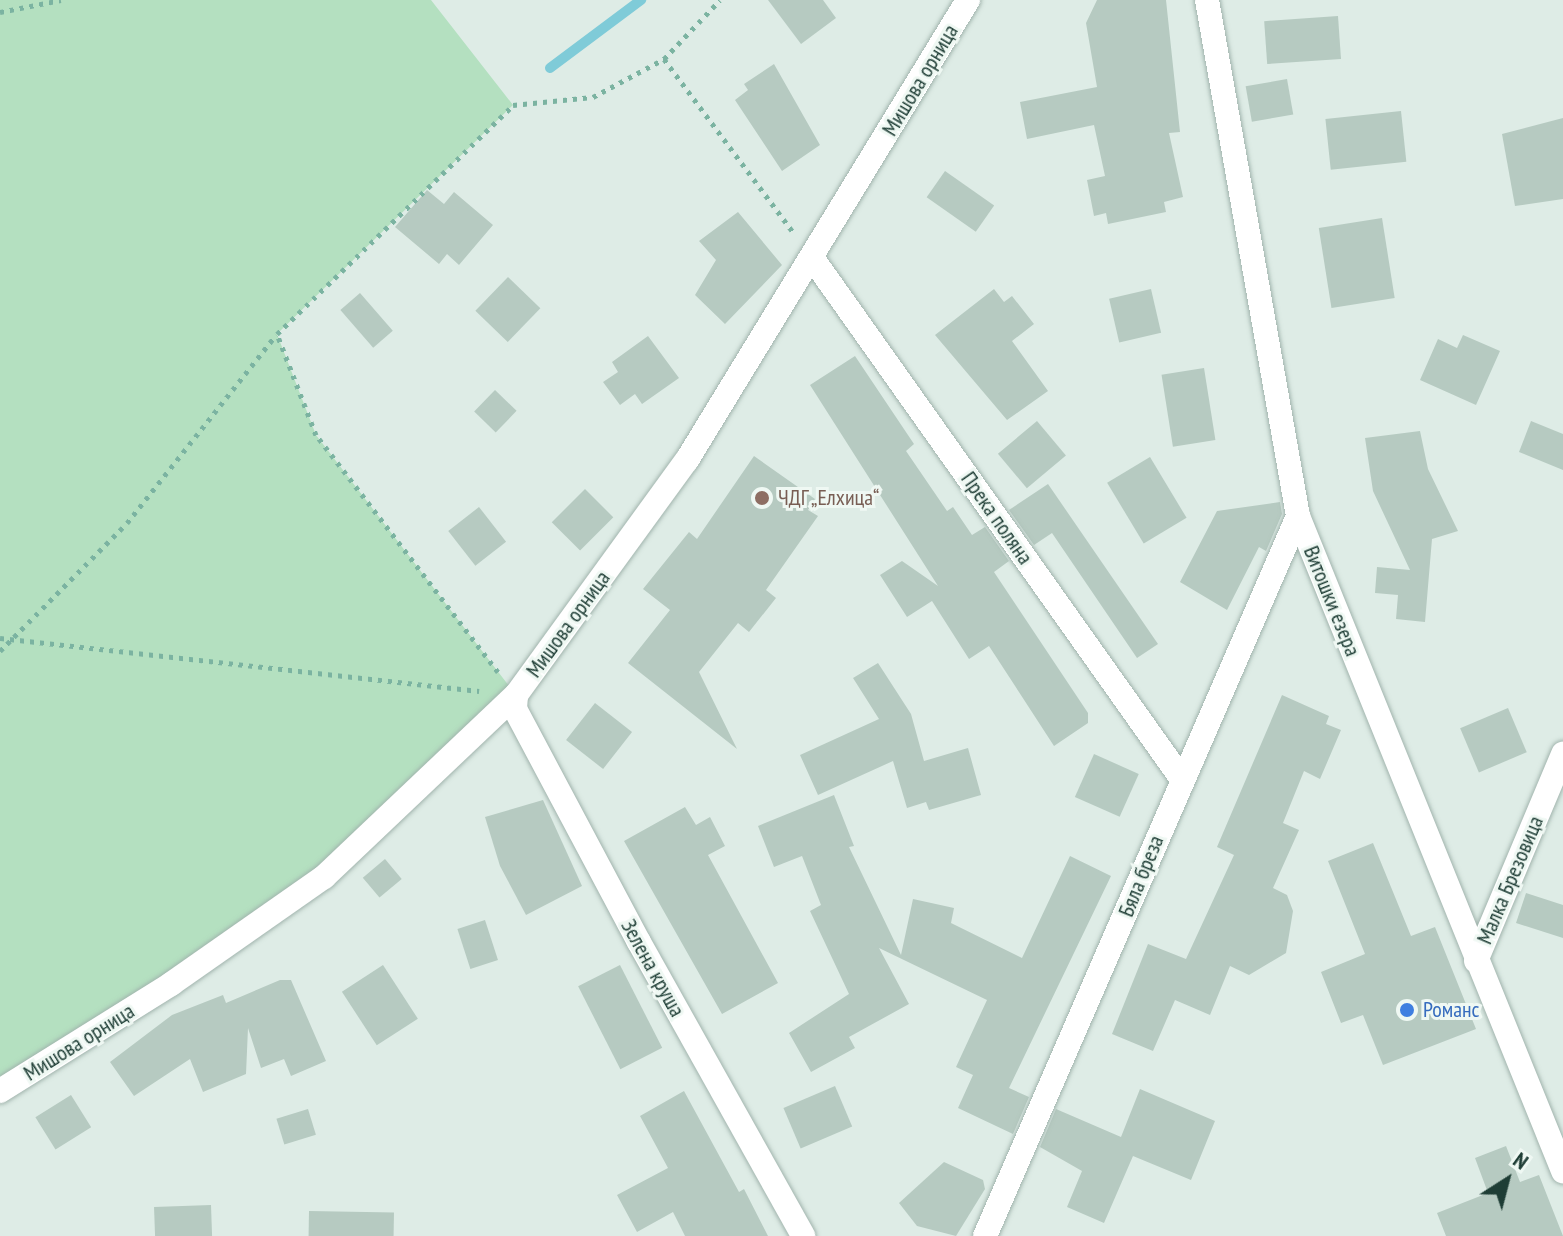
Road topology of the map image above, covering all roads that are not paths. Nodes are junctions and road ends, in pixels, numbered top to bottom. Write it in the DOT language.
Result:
graph roads {
  1 [pos="968,0"];
  2 [pos="1207,0"];
  3 [pos="813,259"];
  4 [pos="1298,516"];
  5 [pos="516,695"];
  6 [pos="1563,754"];
  7 [pos="1181,778"];
  8 [pos="1476,961"];
  9 [pos="0,1091"];
  10 [pos="1563,1171"];
  11 [pos="803,1236"];
  12 [pos="985,1236"];
  1 -- 3 [label="street, Мишова орница"];
  2 -- 4 [label="street, Витошки езера"];
  3 -- 5 [label="street, Мишова орница"];
  3 -- 7 [label="street, Прека поляна"];
  4 -- 7 [label="street, Бяла бреза"];
  4 -- 8 [label="street, Витошки езера"];
  5 -- 9 [label="street, Мишова орница"];
  5 -- 11 [label="street, Зелена круша"];
  6 -- 8 [label="street, Малка Брезовица"];
  7 -- 12 [label="street, Бяла бреза"];
  8 -- 10 [label="street, Витошки езера"];
}
